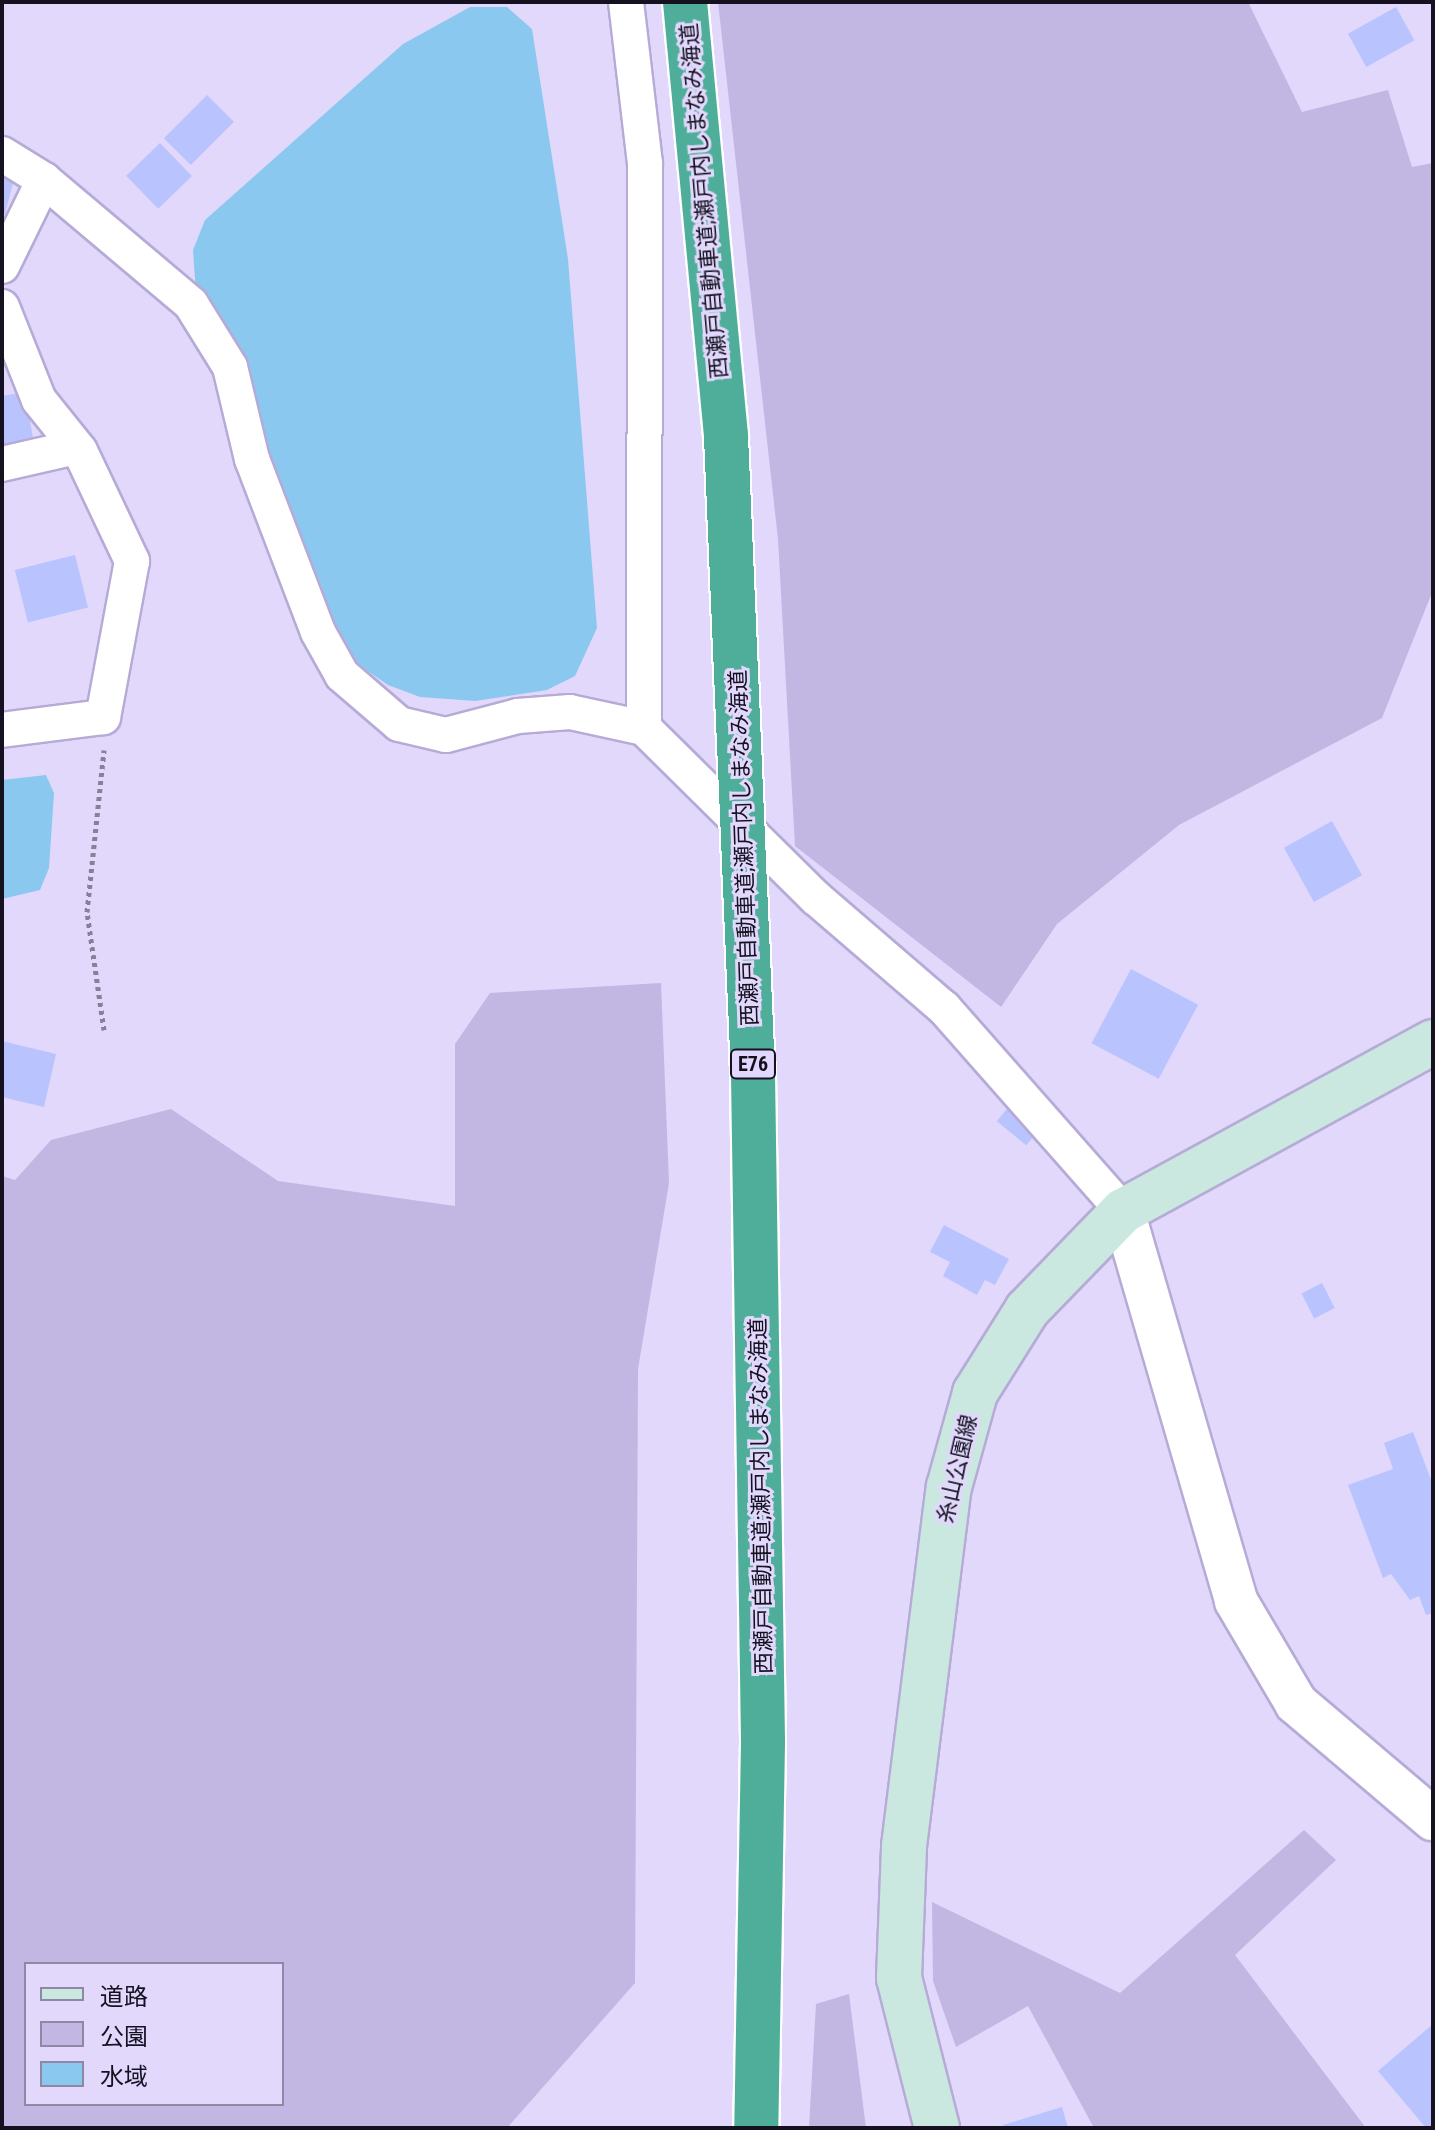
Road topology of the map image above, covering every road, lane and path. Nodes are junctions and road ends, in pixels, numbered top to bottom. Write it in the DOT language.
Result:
graph roads {
  1 [pos="626,2"];
  2 [pos="685,2"];
  3 [pos="2,154"];
  4 [pos="44,180"];
  5 [pos="2,266"];
  6 [pos="2,307"];
  7 [pos="76,447"];
  8 [pos="2,464"];
  9 [pos="103,717"];
  10 [pos="644,728"];
  11 [pos="2,730"];
  12 [pos="104,1030"];
  13 [pos="1433,1042"];
  14 [pos="1123,1211"];
  15 [pos="1433,1819"];
  16 [pos="756,2128"];
  17 [pos="937,2128"];
  1 -- 10 [label="street"];
  2 -- 16 [label="highway, 西瀬戸自動車道;瀬戸内しまなみ海道 / E76, bridge"];
  3 -- 4 [label="street"];
  4 -- 5 [label="street"];
  4 -- 10 [label="street"];
  6 -- 7 [label="street"];
  7 -- 8 [label="street"];
  7 -- 9 [label="street"];
  9 -- 11 [label="street"];
  9 -- 12 [label="path"];
  10 -- 14 [label="street"];
  13 -- 14 [label="main road, 糸山公園線"];
  14 -- 15 [label="street"];
  14 -- 17 [label="main road, 糸山公園線"];
}
